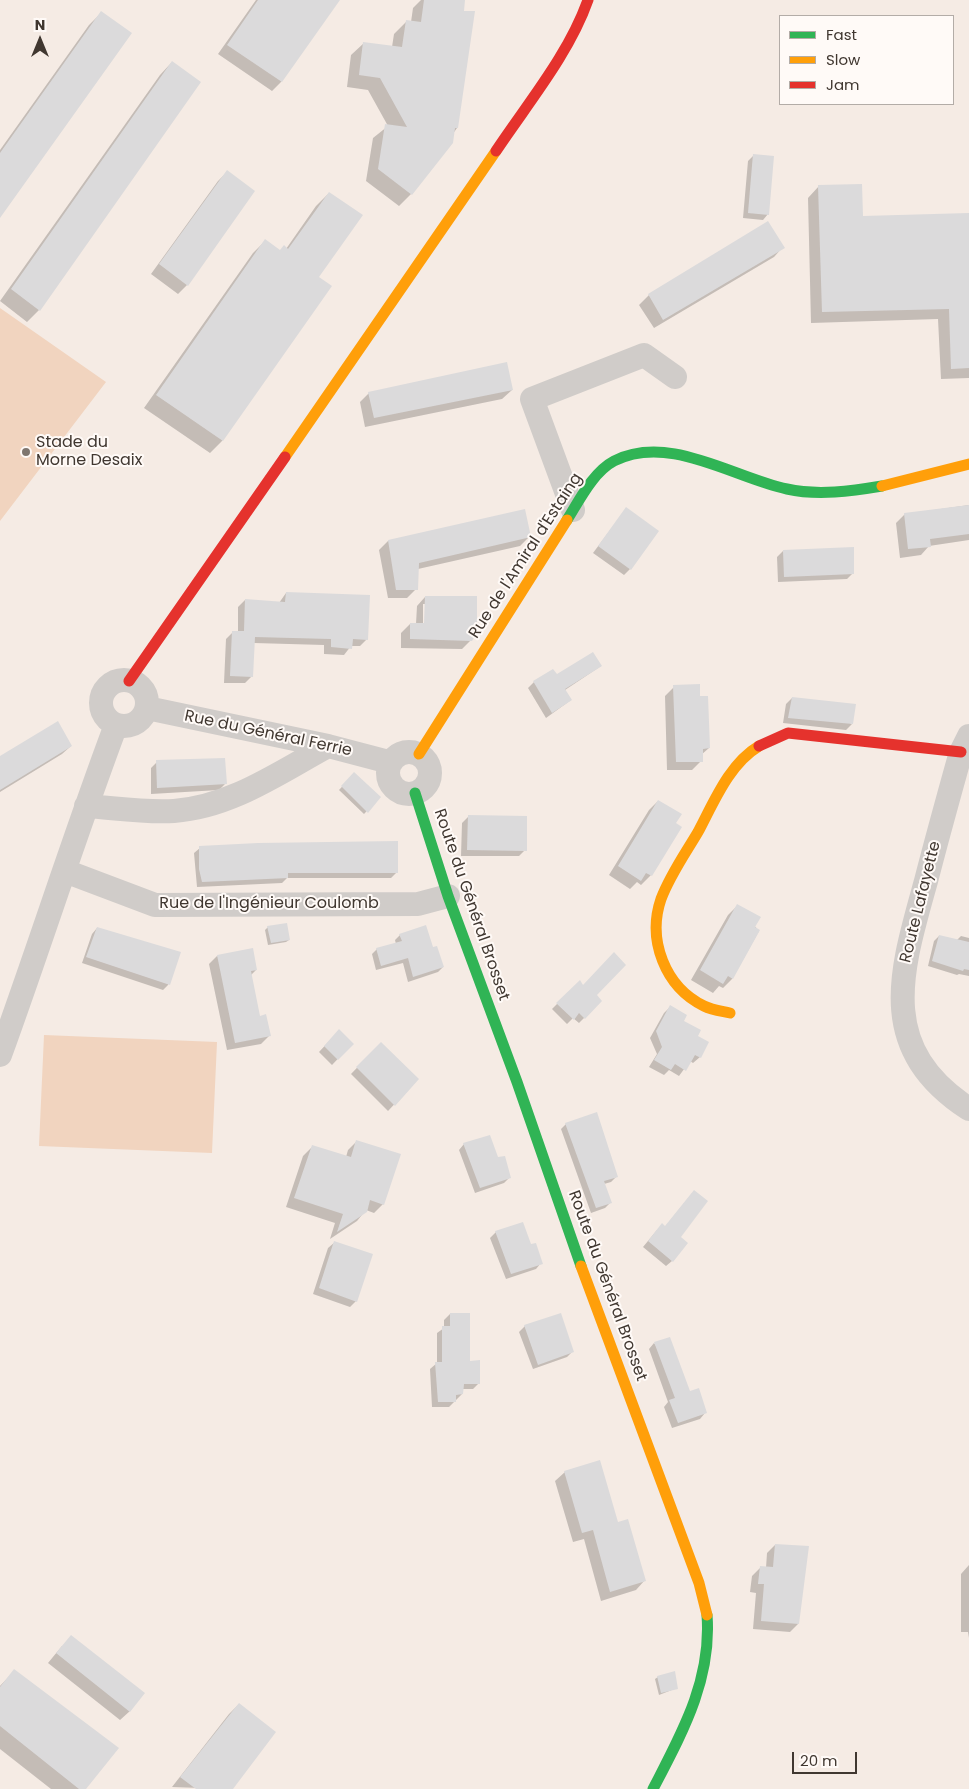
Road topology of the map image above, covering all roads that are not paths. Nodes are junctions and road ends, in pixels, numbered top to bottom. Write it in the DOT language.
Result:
graph roads {
  1 [pos="588,0"];
  2 [pos="674,377"];
  3 [pos="969,464"];
  4 [pos="573,510"];
  5 [pos="129,681"];
  6 [pos="147,708"];
  7 [pos="116,725"];
  8 [pos="965,744"];
  9 [pos="328,746"];
  10 [pos="419,754"];
  11 [pos="390,762"];
  12 [pos="415,793"];
  13 [pos="86,806"];
  14 [pos="65,871"];
  15 [pos="448,896"];
  16 [pos="730,1014"];
  17 [pos="0,1055"];
  18 [pos="969,1109"];
  19 [pos="653,1789"];
  1 -- 5 [label="street"];
  2 -- 4 [label="street"];
  3 -- 4 [label="street, Rue de l'Amiral d'Estaing"];
  4 -- 10 [label="street, Rue de l'Amiral d'Estaing"];
  5 -- 6 [label="street"];
  5 -- 7 [label="street"];
  6 -- 7 [label="street"];
  6 -- 9 [label="street, Rue du Général Ferrie"];
  7 -- 13 [label="street"];
  8 -- 16 [label="street"];
  8 -- 18 [label="street, Route Lafayette"];
  9 -- 11 [label="street, Rue du Général Ferrie"];
  9 -- 13 [label="street"];
  10 -- 11 [label="street"];
  10 -- 12 [label="street"];
  11 -- 12 [label="street"];
  12 -- 15 [label="street, Route du Général Brosset"];
  13 -- 14 [label="street"];
  14 -- 15 [label="street, Rue de l'Ingénieur Coulomb"];
  14 -- 17 [label="street"];
  15 -- 19 [label="street, Route du Général Brosset"];
}
